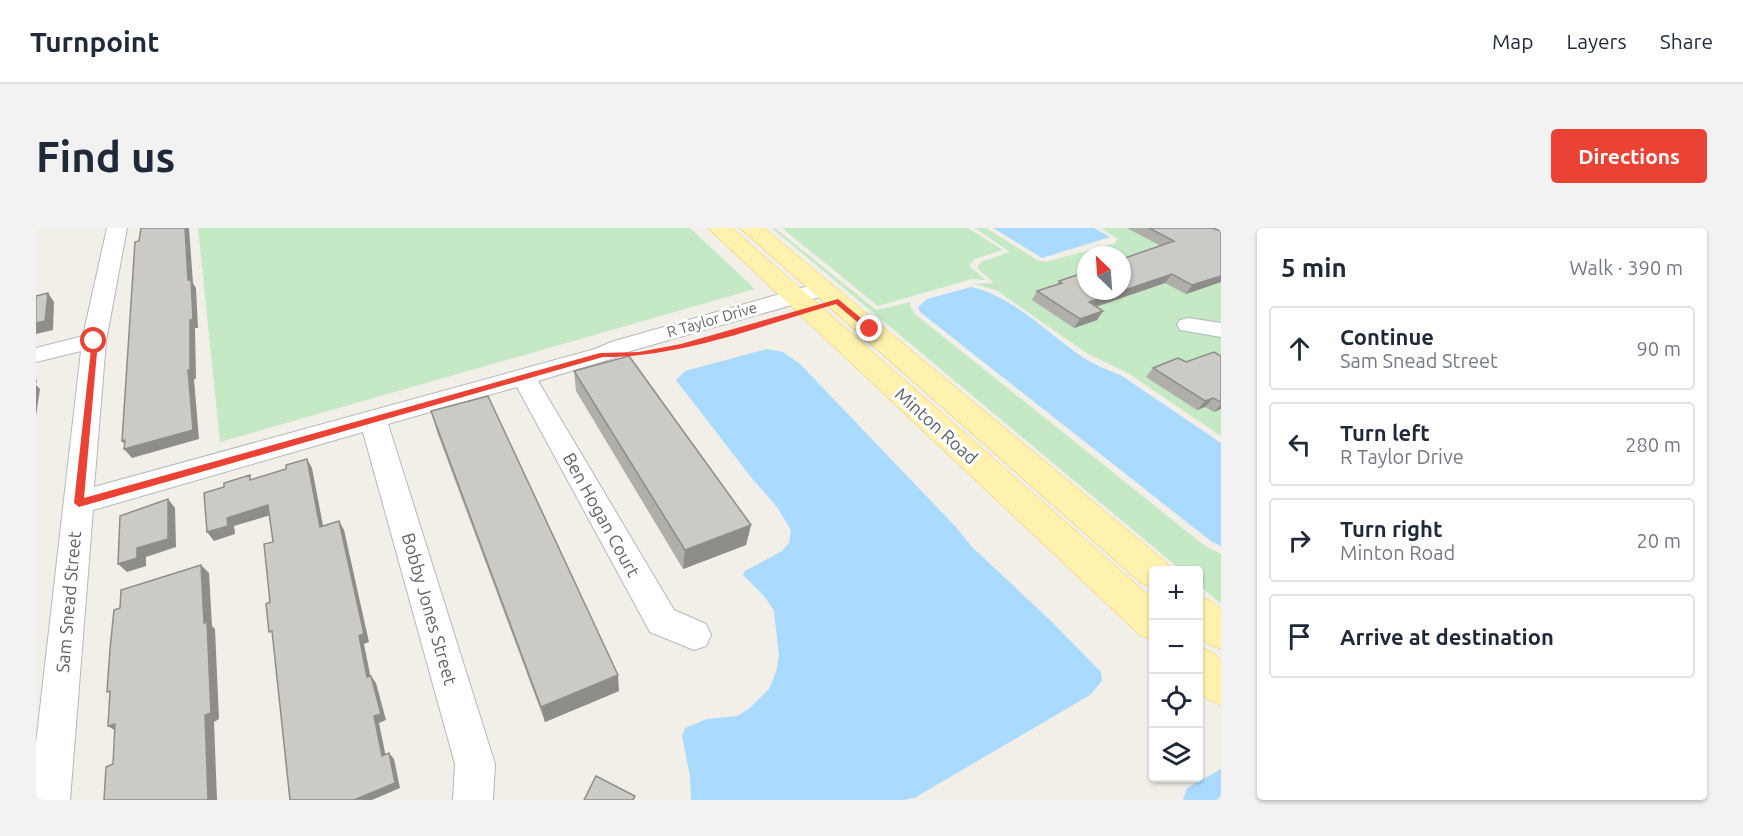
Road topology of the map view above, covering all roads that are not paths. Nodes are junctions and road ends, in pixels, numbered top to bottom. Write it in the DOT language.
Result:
graph roads {
  1 [pos="117,228"];
  2 [pos="719,228"];
  3 [pos="752,228"];
  4 [pos="816,299"];
  5 [pos="1188,325"];
  6 [pos="1221,330"];
  7 [pos="94,341"];
  8 [pos="36,355"];
  9 [pos="524,377"];
  10 [pos="373,420"];
  11 [pos="79,503"];
  12 [pos="1149,569"];
  13 [pos="1203,616"];
  14 [pos="1150,620"];
  15 [pos="1221,632"];
  16 [pos="694,635"];
  17 [pos="1203,670"];
  18 [pos="1221,686"];
  19 [pos="50,800"];
  20 [pos="473,800"];
  1 -- 7 [label="street, Sam Snead Street"];
  2 -- 4 [label="main road, Minton Road"];
  3 -- 4 [label="main road, Minton Road"];
  4 -- 9 [label="street, R Taylor Drive"];
  4 -- 12 [label="main road, Minton Road"];
  4 -- 14 [label="main road, Minton Road"];
  5 -- 6 [label="street"];
  7 -- 8 [label="street"];
  7 -- 11 [label="street, Sam Snead Street"];
  9 -- 10 [label="street, R Taylor Drive"];
  9 -- 16 [label="street, Ben Hogan Court"];
  10 -- 11 [label="street, R Taylor Drive"];
  10 -- 20 [label="street, Bobby Jones Street"];
  11 -- 19 [label="street, Sam Snead Street"];
  13 -- 15 [label="main road"];
  17 -- 18 [label="main road"];
}
